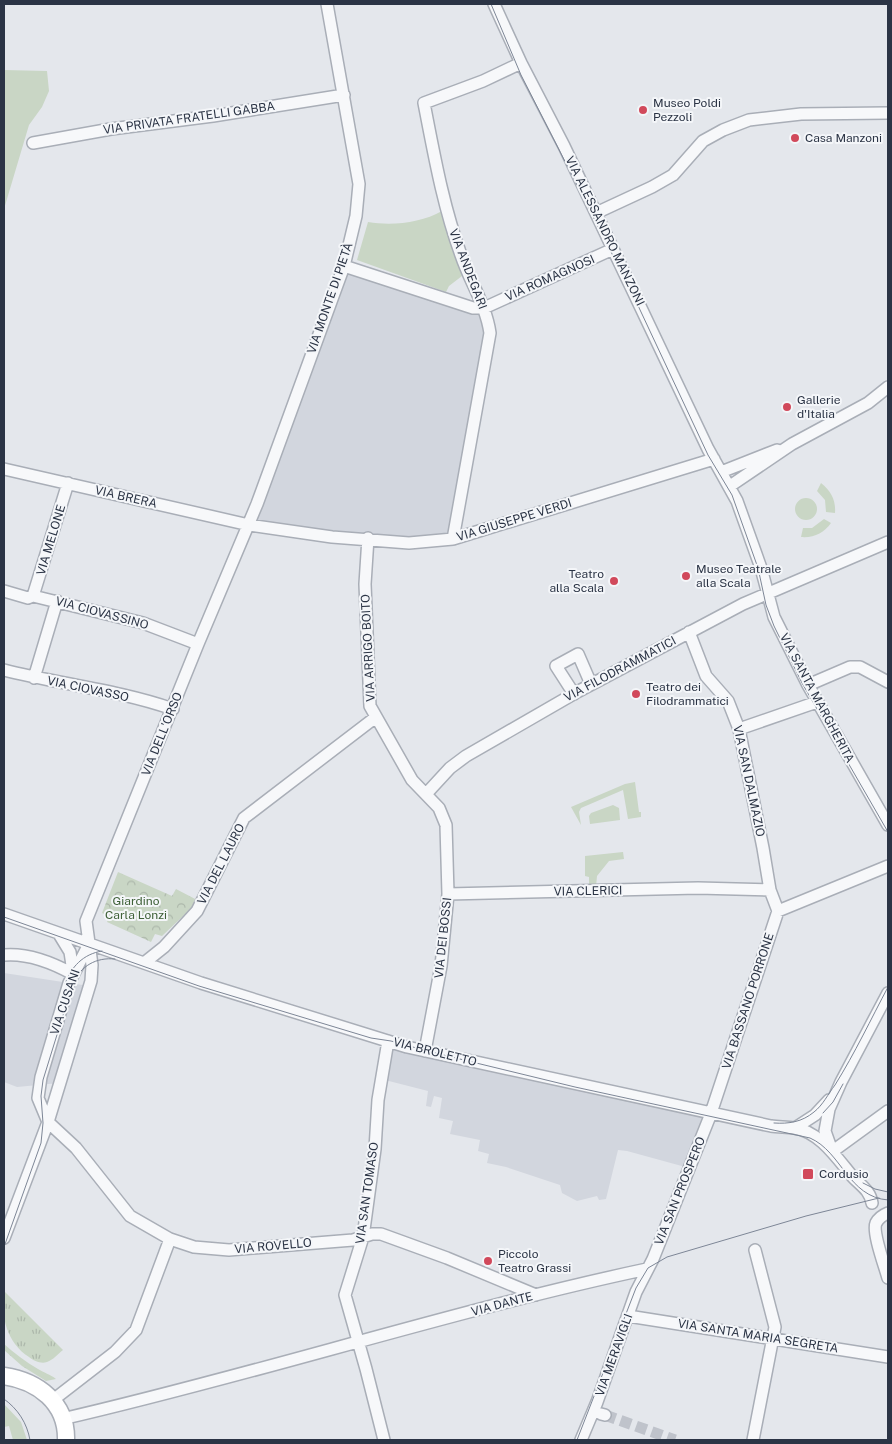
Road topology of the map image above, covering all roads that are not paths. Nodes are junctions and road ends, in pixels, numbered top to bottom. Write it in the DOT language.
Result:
graph roads {
  1 [pos="327,4"];
  2 [pos="494,4"];
  3 [pos="521,63"];
  4 [pos="344,95"];
  5 [pos="888,113"];
  6 [pos="33,143"];
  7 [pos="596,213"];
  8 [pos="614,249"];
  9 [pos="344,266"];
  10 [pos="484,308"];
  11 [pos="888,387"];
  12 [pos="792,444"];
  13 [pos="714,460"];
  14 [pos="4,469"];
  15 [pos="721,472"];
  16 [pos="68,483"];
  17 [pos="730,486"];
  18 [pos="248,525"];
  19 [pos="368,538"];
  20 [pos="454,539"];
  21 [pos="888,543"];
  22 [pos="4,591"];
  23 [pos="767,593"];
  24 [pos="33,596"];
  25 [pos="57,602"];
  26 [pos="689,632"];
  27 [pos="198,644"];
  28 [pos="4,670"];
  29 [pos="34,678"];
  30 [pos="888,682"];
  31 [pos="591,684"];
  32 [pos="808,686"];
  33 [pos="574,694"];
  34 [pos="817,702"];
  35 [pos="173,709"];
  36 [pos="376,717"];
  37 [pos="739,729"];
  38 [pos="426,794"];
  39 [pos="873,800"];
  40 [pos="888,808"];
  41 [pos="446,825"];
  42 [pos="888,825"];
  43 [pos="888,866"];
  44 [pos="770,890"];
  45 [pos="448,894"];
  46 [pos="778,911"];
  47 [pos="4,914"];
  48 [pos="59,934"];
  49 [pos="89,944"];
  50 [pos="4,955"];
  51 [pos="144,963"];
  52 [pos="73,974"];
  53 [pos="888,993"];
  54 [pos="388,1041"];
  55 [pos="425,1051"];
  56 [pos="841,1082"];
  57 [pos="888,1111"];
  58 [pos="711,1113"];
  59 [pos="48,1122"];
  60 [pos="792,1128"];
  61 [pos="833,1151"];
  62 [pos="872,1203"];
  63 [pos="885,1214"];
  64 [pos="363,1237"];
  65 [pos="4,1238"];
  66 [pos="170,1239"];
  67 [pos="756,1250"];
  68 [pos="646,1269"];
  69 [pos="888,1278"];
  70 [pos="536,1295"];
  71 [pos="628,1316"];
  72 [pos="773,1338"];
  73 [pos="358,1342"];
  74 [pos="888,1357"];
  75 [pos="4,1365"];
  76 [pos="10,1377"];
  77 [pos="53,1400"];
  78 [pos="62,1419"];
  79 [pos="66,1440"];
  80 [pos="384,1440"];
  81 [pos="581,1440"];
  82 [pos="753,1440"];
  1 -- 4 [label="street, VIA MONTE DI PIETÀ"];
  2 -- 3 [label="street, VIA ALESSANDRO MANZONI"];
  3 -- 7 [label="street, VIA ALESSANDRO MANZONI"];
  3 -- 10 [label="street, VIA ANDEGARI"];
  4 -- 6 [label="street, VIA PRIVATA FRATELLI GABBA"];
  4 -- 9 [label="street, VIA MONTE DI PIETÀ"];
  5 -- 7 [label="street"];
  7 -- 8 [label="street, VIA ALESSANDRO MANZONI"];
  8 -- 10 [label="street, VIA ROMAGNOSI"];
  8 -- 13 [label="street, VIA ALESSANDRO MANZONI"];
  9 -- 10 [label="street"];
  9 -- 18 [label="street, VIA MONTE DI PIETÀ"];
  10 -- 20 [label="street, VIA ANDEGARI"];
  11 -- 12 [label="street"];
  12 -- 15 [label="street"];
  12 -- 17 [label="street"];
  13 -- 15 [label="street, VIA ALESSANDRO MANZONI"];
  13 -- 20 [label="street, VIA GIUSEPPE VERDI"];
  14 -- 16 [label="street, VIA BRERA"];
  15 -- 17 [label="street, VIA ALESSANDRO MANZONI"];
  16 -- 18 [label="street, VIA BRERA"];
  16 -- 24 [label="street, VIA MELONE"];
  17 -- 23 [label="street, VIA SANTA MARGHERITA"];
  18 -- 19 [label="street, VIA GIUSEPPE VERDI"];
  18 -- 27 [label="street, VIA DELL'ORSO"];
  19 -- 20 [label="street, VIA GIUSEPPE VERDI"];
  19 -- 36 [label="street, VIA ARRIGO BOITO"];
  21 -- 23 [label="street, VIA FILODRAMMATICI"];
  22 -- 24 [label="street, VIA CIOVASSINO"];
  23 -- 26 [label="street, VIA FILODRAMMATICI"];
  23 -- 32 [label="street, VIA SANTA MARGHERITA"];
  24 -- 25 [label="street, VIA CIOVASSINO"];
  25 -- 27 [label="street, VIA CIOVASSINO"];
  25 -- 29 [label="street"];
  26 -- 31 [label="street, VIA FILODRAMMATICI"];
  26 -- 37 [label="street, VIA SAN DALMAZIO"];
  27 -- 35 [label="street, VIA DELL'ORSO"];
  28 -- 29 [label="street, VIA CIOVASSO"];
  29 -- 35 [label="street, VIA CIOVASSO"];
  30 -- 32 [label="street"];
  31 -- 33 [label="street, VIA FILODRAMMATICI"];
  31 -- 33 [label="street"];
  32 -- 34 [label="street, VIA SANTA MARGHERITA"];
  33 -- 38 [label="street, VIA FILODRAMMATICI"];
  34 -- 37 [label="street"];
  34 -- 39 [label="street, VIA SANTA MARGHERITA"];
  35 -- 49 [label="street, VIA DELL'ORSO"];
  36 -- 38 [label="street, VIA ARRIGO BOITO"];
  36 -- 51 [label="street, VIA DEL LAURO"];
  37 -- 44 [label="street, VIA SAN DALMAZIO"];
  38 -- 41 [label="street, VIA ARRIGO BOITO"];
  39 -- 40 [label="street"];
  39 -- 42 [label="street, VIA SANTA MARGHERITA"];
  41 -- 45 [label="street, VIA DEI BOSSI"];
  43 -- 46 [label="street"];
  44 -- 45 [label="street, VIA CLERICI"];
  44 -- 46 [label="street"];
  45 -- 55 [label="street, VIA DEI BOSSI"];
  46 -- 58 [label="street, VIA BASSANO PORRONE"];
  47 -- 48 [label="street, VIA BROLETTO"];
  48 -- 49 [label="street, VIA BROLETTO"];
  48 -- 52 [label="street"];
  49 -- 51 [label="street, VIA BROLETTO"];
  49 -- 52 [label="street, VIA CUSANI"];
  49 -- 59 [label="street, VIA CUSANI"];
  50 -- 52 [label="street"];
  51 -- 54 [label="street, VIA BROLETTO"];
  52 -- 59 [label="street, VIA CUSANI"];
  53 -- 56 [label="street"];
  54 -- 55 [label="street, VIA BROLETTO"];
  54 -- 64 [label="street, VIA SAN TOMASO"];
  55 -- 58 [label="street, VIA BROLETTO"];
  56 -- 60 [label="street"];
  56 -- 61 [label="street"];
  57 -- 61 [label="street"];
  58 -- 60 [label="street, VIA BROLETTO"];
  58 -- 68 [label="street, VIA SAN PROSPERO"];
  59 -- 65 [label="street, VIA CUSANI"];
  59 -- 66 [label="street, VIA ROVELLO"];
  60 -- 61 [label="street, VIA BROLETTO"];
  61 -- 62 [label="street"];
  63 -- 69 [label="street"];
  64 -- 66 [label="street, VIA ROVELLO"];
  64 -- 70 [label="street, VIA ROVELLO"];
  64 -- 73 [label="street, VIA SAN TOMASO"];
  66 -- 77 [label="street"];
  67 -- 72 [label="street"];
  68 -- 70 [label="street, VIA DANTE"];
  68 -- 71 [label="street, VIA MERAVIGLI"];
  70 -- 73 [label="street, VIA DANTE"];
  71 -- 72 [label="street, VIA SANTA MARIA SEGRETA"];
  71 -- 81 [label="street, VIA MERAVIGLI"];
  72 -- 74 [label="street, VIA SANTA MARIA SEGRETA"];
  72 -- 82 [label="street"];
  73 -- 78 [label="street, VIA DANTE"];
  73 -- 80 [label="street"];
  75 -- 76 [label="street"];
  76 -- 77 [label="street"];
  77 -- 78 [label="street"];
  78 -- 79 [label="street"];
}
